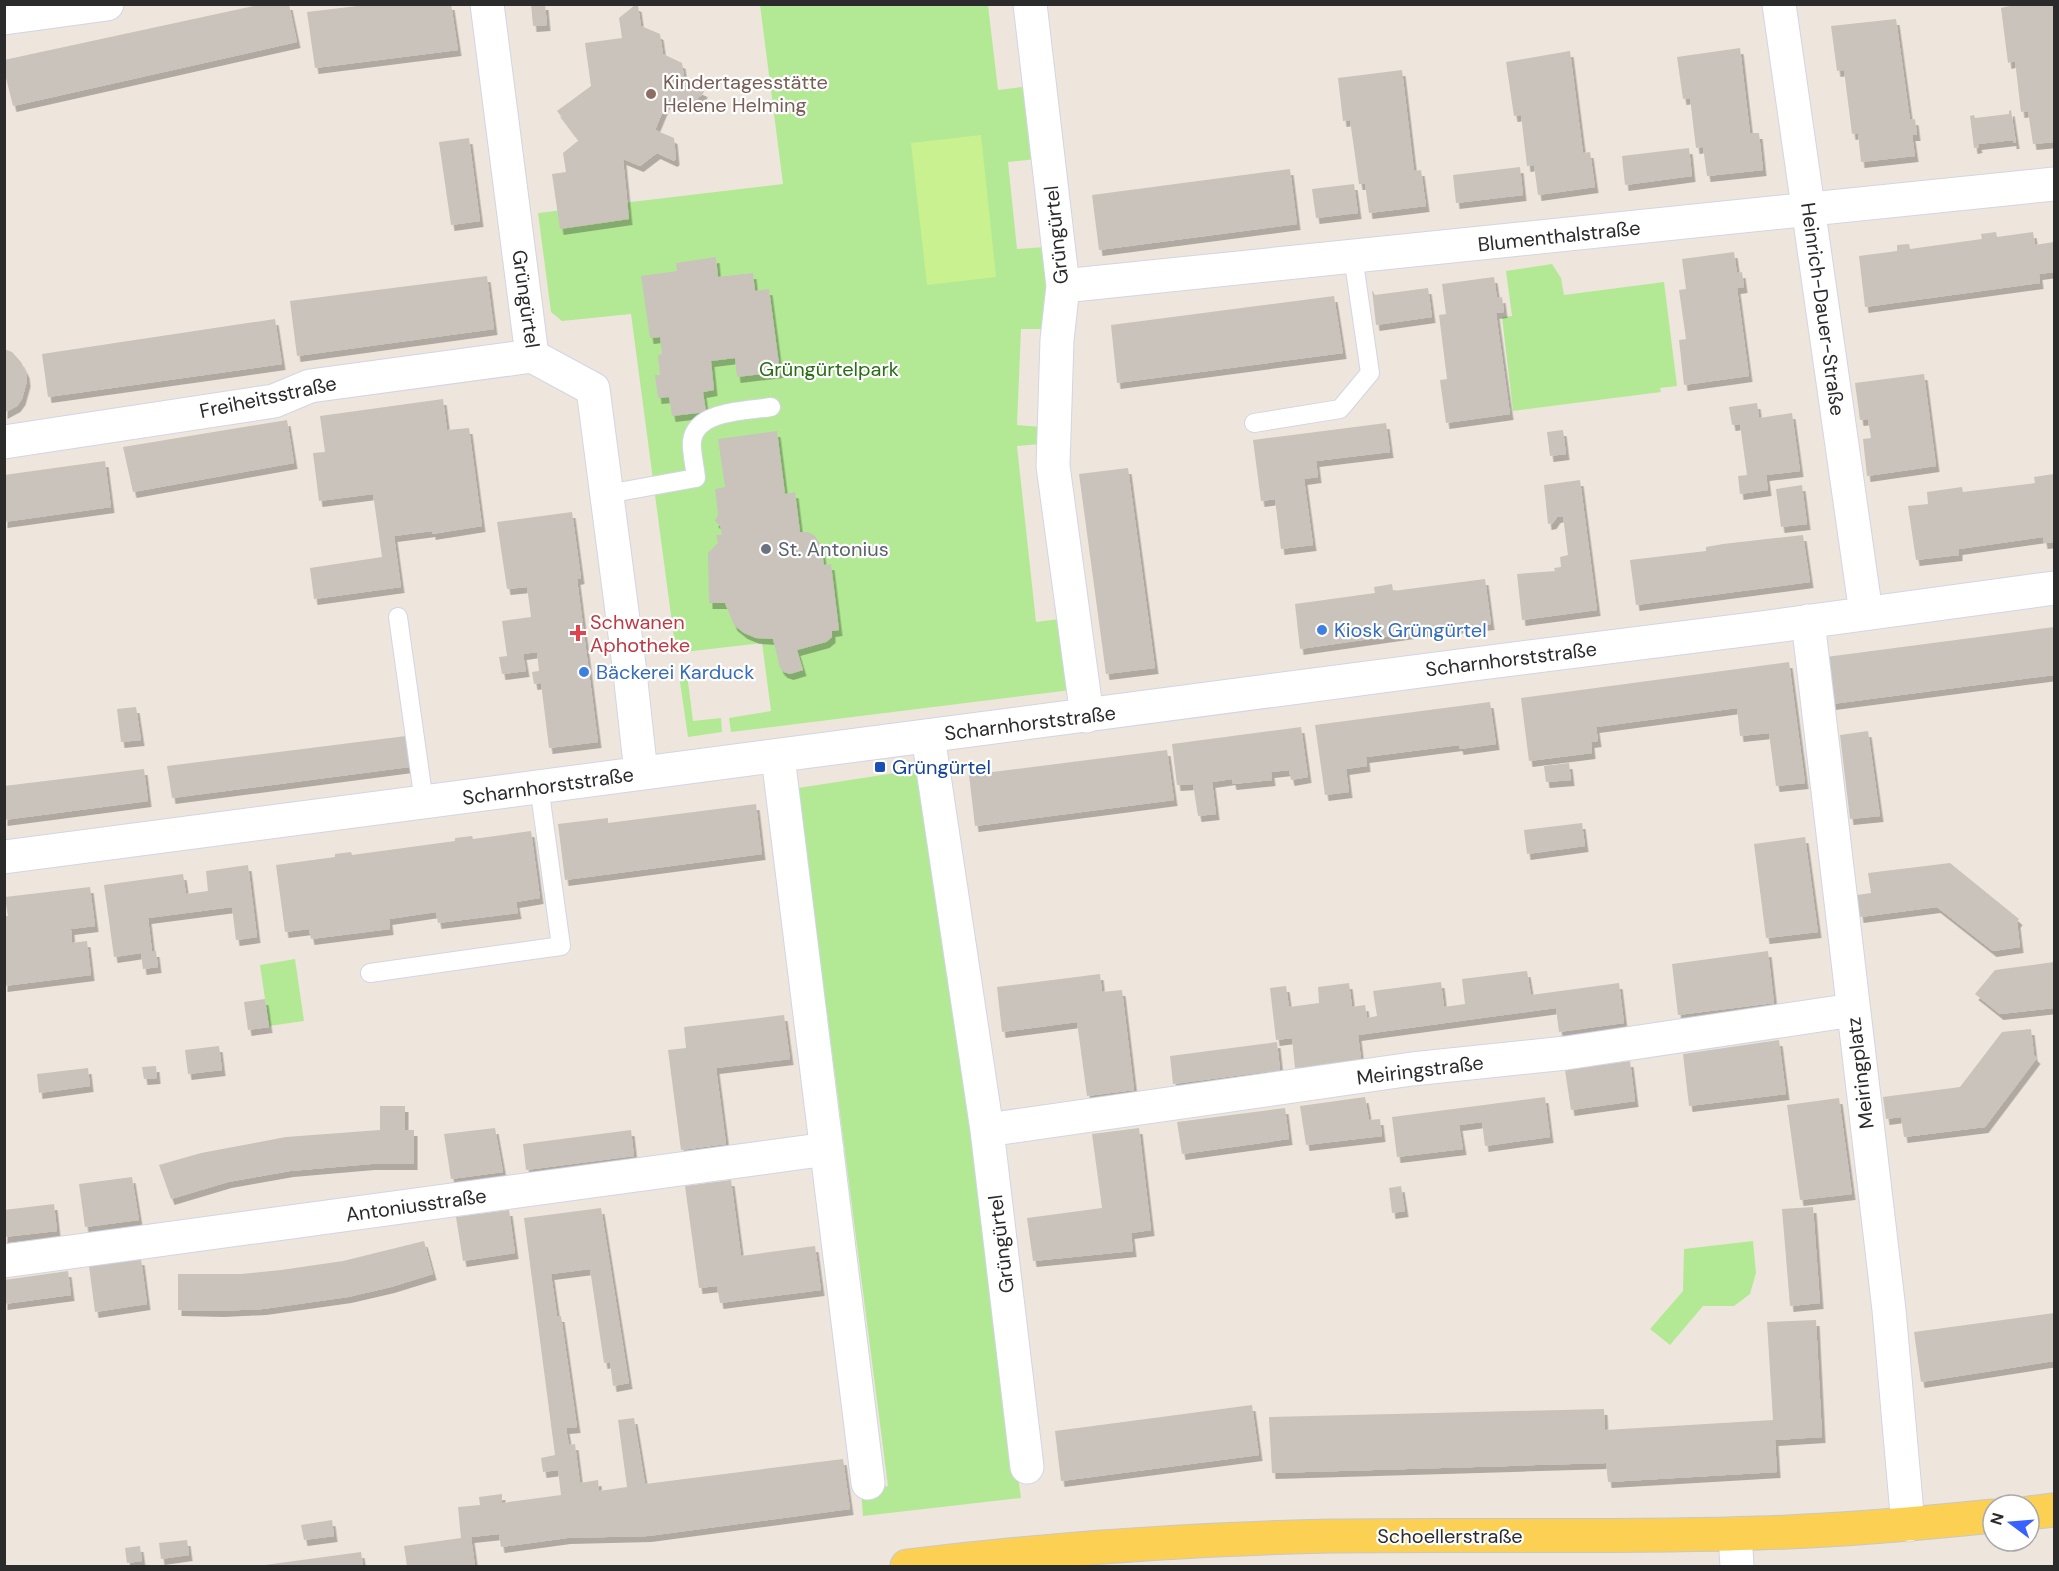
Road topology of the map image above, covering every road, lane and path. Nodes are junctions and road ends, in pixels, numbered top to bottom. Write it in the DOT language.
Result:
graph roads {
  1 [pos="107,4"];
  2 [pos="487,4"];
  3 [pos="1030,4"];
  4 [pos="1779,4"];
  5 [pos="4,18"];
  6 [pos="2055,184"];
  7 [pos="1809,210"];
  8 [pos="1353,256"];
  9 [pos="1063,286"];
  10 [pos="532,356"];
  11 [pos="771,407"];
  12 [pos="1254,423"];
  13 [pos="4,442"];
  14 [pos="607,494"];
  15 [pos="2055,588"];
  16 [pos="1866,613"];
  17 [pos="398,617"];
  18 [pos="1808,621"];
  19 [pos="1088,716"];
  20 [pos="928,736"];
  21 [pos="778,757"];
  22 [pos="641,773"];
  23 [pos="539,786"];
  24 [pos="424,802"];
  25 [pos="4,857"];
  26 [pos="370,973"];
  27 [pos="1853,1010"];
  28 [pos="987,1131"];
  29 [pos="827,1149"];
  30 [pos="4,1261"];
  31 [pos="1027,1467"];
  32 [pos="868,1483"];
  33 [pos="1981,1517"];
  34 [pos="1908,1525"];
  35 [pos="1735,1534"];
  36 [pos="907,1566"];
  37 [pos="1737,1566"];
  1 -- 5 [label="street"];
  2 -- 10 [label="street, Grüngürtel"];
  3 -- 9 [label="street, Grüngürtel"];
  4 -- 7 [label="street, Heinrich-Dauer-Straße"];
  6 -- 7 [label="street, Blumenthalstraße"];
  7 -- 8 [label="street, Blumenthalstraße"];
  7 -- 16 [label="street, Heinrich-Dauer-Straße"];
  8 -- 9 [label="street, Blumenthalstraße"];
  8 -- 12 [label="lane"];
  9 -- 19 [label="street, Grüngürtel"];
  10 -- 13 [label="street, Freiheitsstraße"];
  10 -- 14 [label="street, Grüngürtel"];
  11 -- 14 [label="lane"];
  14 -- 22 [label="street, Grüngürtel"];
  15 -- 16 [label="street, Scharnhorststraße"];
  16 -- 18 [label="street, Scharnhorststraße"];
  17 -- 24 [label="lane"];
  18 -- 19 [label="street, Scharnhorststraße"];
  18 -- 27 [label="street, Meiringplatz"];
  19 -- 20 [label="street, Scharnhorststraße"];
  20 -- 21 [label="street, Scharnhorststraße"];
  20 -- 28 [label="street, Grüngürtel"];
  21 -- 22 [label="street, Scharnhorststraße"];
  21 -- 29 [label="street"];
  22 -- 23 [label="street, Scharnhorststraße"];
  23 -- 24 [label="street, Scharnhorststraße"];
  23 -- 26 [label="lane"];
  24 -- 25 [label="street, Scharnhorststraße"];
  27 -- 28 [label="street, Meiringstraße"];
  27 -- 34 [label="street, Meiringplatz"];
  28 -- 31 [label="street, Grüngürtel"];
  29 -- 30 [label="street, Antoniusstraße"];
  29 -- 32 [label="street"];
  33 -- 34 [label="main road, Schoellerstraße"];
  34 -- 35 [label="main road, Schoellerstraße"];
  35 -- 36 [label="main road, Schoellerstraße"];
  35 -- 37 [label="street"];
}
